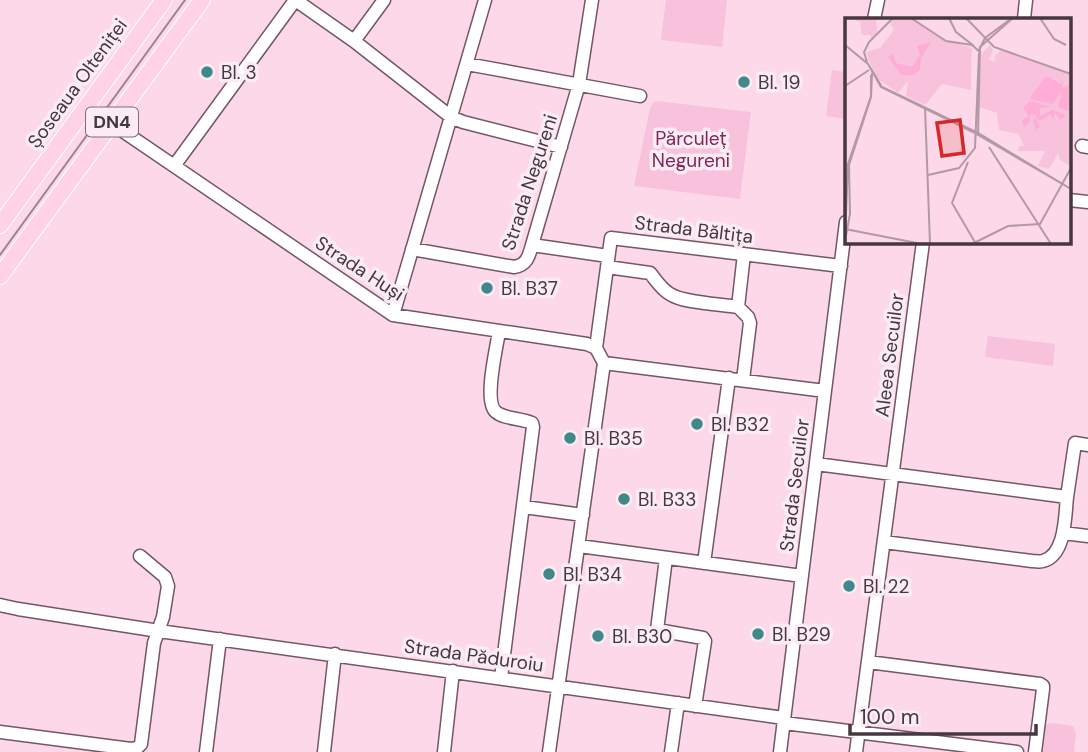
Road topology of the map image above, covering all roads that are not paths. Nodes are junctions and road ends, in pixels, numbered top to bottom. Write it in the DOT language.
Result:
graph roads {
  1 [pos="164,0"];
  2 [pos="202,0"];
  3 [pos="384,0"];
  4 [pos="485,0"];
  5 [pos="592,0"];
  6 [pos="878,0"];
  7 [pos="1026,0"];
  8 [pos="874,18"];
  9 [pos="1024,18"];
  10 [pos="354,41"];
  11 [pos="467,64"];
  12 [pos="579,84"];
  13 [pos="640,96"];
  14 [pos="451,117"];
  15 [pos="111,124"];
  16 [pos="561,148"];
  17 [pos="174,166"];
  18 [pos="1070,200"];
  19 [pos="1088,202"];
  20 [pos="0,225"];
  21 [pos="845,231"];
  22 [pos="923,243"];
  23 [pos="532,245"];
  24 [pos="412,249"];
  25 [pos="744,254"];
  26 [pos="608,262"];
  27 [pos="841,266"];
  28 [pos="0,276"];
  29 [pos="738,307"];
  30 [pos="393,315"];
  31 [pos="499,331"];
  32 [pos="596,348"];
  33 [pos="604,363"];
  34 [pos="729,379"];
  35 [pos="743,380"];
  36 [pos="825,391"];
  37 [pos="1088,445"];
  38 [pos="816,464"];
  39 [pos="893,474"];
  40 [pos="1067,497"];
  41 [pos="524,507"];
  42 [pos="583,515"];
  43 [pos="1063,533"];
  44 [pos="1088,536"];
  45 [pos="884,542"];
  46 [pos="579,546"];
  47 [pos="140,556"];
  48 [pos="666,558"];
  49 [pos="704,563"];
  50 [pos="802,576"];
  51 [pos="0,605"];
  52 [pos="159,631"];
  53 [pos="220,639"];
  54 [pos="335,654"];
  55 [pos="868,662"];
  56 [pos="453,671"];
  57 [pos="501,678"];
  58 [pos="559,686"];
  59 [pos="678,703"];
  60 [pos="695,706"];
  61 [pos="784,720"];
  62 [pos="859,732"];
  63 [pos="0,733"];
  64 [pos="47,745"];
  65 [pos="206,752"];
  66 [pos="324,752"];
  67 [pos="444,752"];
  68 [pos="550,752"];
  69 [pos="671,752"];
  70 [pos="780,752"];
  71 [pos="856,752"];
  72 [pos="1017,752"];
  73 [pos="1035,752"];
  1 -- 20 [label="main road, Șoseaua Olteniței / DN4"];
  2 -- 15 [label="main road, DN4"];
  3 -- 10 [label="street"];
  4 -- 11 [label="street"];
  5 -- 12 [label="street, Strada Negureni"];
  6 -- 8 [label="street"];
  7 -- 9 [label="street"];
  10 -- 14 [label="street"];
  10 -- 17 [label="street"];
  11 -- 12 [label="street"];
  11 -- 14 [label="street"];
  12 -- 13 [label="street"];
  12 -- 16 [label="street, Strada Negureni"];
  14 -- 16 [label="street"];
  14 -- 24 [label="street"];
  15 -- 17 [label="street, Strada Huși"];
  15 -- 28 [label="main road, DN4"];
  16 -- 23 [label="street, Strada Negureni"];
  17 -- 30 [label="street, Strada Huși"];
  18 -- 19 [label="street"];
  21 -- 27 [label="street, Strada Secuilor"];
  22 -- 39 [label="street, Aleea Secuilor"];
  23 -- 24 [label="street, Strada Negureni"];
  23 -- 26 [label="street"];
  24 -- 30 [label="street"];
  25 -- 26 [label="street, Strada Băltița"];
  25 -- 27 [label="street, Strada Băltița"];
  25 -- 29 [label="street"];
  26 -- 29 [label="street"];
  26 -- 32 [label="street"];
  27 -- 36 [label="street, Strada Secuilor"];
  29 -- 35 [label="street"];
  30 -- 31 [label="street, Strada Huși"];
  31 -- 32 [label="street, Strada Huși"];
  31 -- 41 [label="street"];
  32 -- 33 [label="street"];
  33 -- 34 [label="street"];
  33 -- 42 [label="street"];
  34 -- 35 [label="street"];
  34 -- 49 [label="street"];
  35 -- 36 [label="street"];
  36 -- 38 [label="street, Strada Secuilor"];
  37 -- 40 [label="street"];
  38 -- 39 [label="street"];
  38 -- 50 [label="street, Strada Secuilor"];
  39 -- 40 [label="street"];
  39 -- 45 [label="street, Aleea Secuilor"];
  40 -- 43 [label="street"];
  41 -- 42 [label="street"];
  41 -- 57 [label="street"];
  42 -- 46 [label="street"];
  43 -- 44 [label="street"];
  43 -- 45 [label="street"];
  45 -- 55 [label="street, Aleea Secuilor"];
  46 -- 48 [label="street"];
  46 -- 58 [label="street"];
  47 -- 52 [label="street"];
  48 -- 49 [label="street"];
  48 -- 60 [label="street"];
  49 -- 50 [label="street"];
  50 -- 61 [label="street, Strada Secuilor"];
  51 -- 52 [label="street, Strada Păduroiu"];
  52 -- 53 [label="street, Strada Păduroiu"];
  52 -- 64 [label="street"];
  53 -- 54 [label="street, Strada Păduroiu"];
  53 -- 65 [label="street"];
  54 -- 56 [label="street, Strada Păduroiu"];
  54 -- 66 [label="street"];
  55 -- 62 [label="street, Aleea Secuilor"];
  55 -- 73 [label="street"];
  56 -- 57 [label="street, Strada Păduroiu"];
  56 -- 67 [label="street"];
  57 -- 58 [label="street, Strada Păduroiu"];
  58 -- 59 [label="street, Strada Păduroiu"];
  58 -- 68 [label="street"];
  59 -- 60 [label="street, Strada Păduroiu"];
  59 -- 69 [label="street"];
  60 -- 61 [label="street, Strada Păduroiu"];
  61 -- 62 [label="street, Strada Păduroiu"];
  61 -- 70 [label="street, Strada Secuilor"];
  62 -- 71 [label="street, Aleea Secuilor"];
  62 -- 72 [label="street, Strada Păduroiu"];
  63 -- 64 [label="street"];
}
